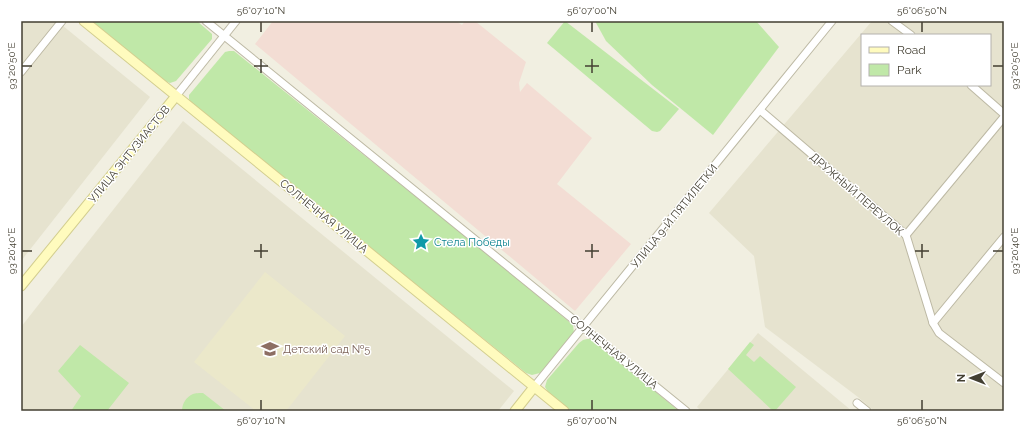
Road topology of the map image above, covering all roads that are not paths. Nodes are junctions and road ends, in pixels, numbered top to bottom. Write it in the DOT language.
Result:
graph roads {
  1 [pos="62,21"];
  2 [pos="84,21"];
  3 [pos="206,21"];
  4 [pos="236,21"];
  5 [pos="832,21"];
  6 [pos="892,21"];
  7 [pos="910,34"];
  8 [pos="224,35"];
  9 [pos="21,72"];
  10 [pos="972,86"];
  11 [pos="176,96"];
  12 [pos="760,110"];
  13 [pos="1004,114"];
  14 [pos="1004,117"];
  15 [pos="906,235"];
  16 [pos="1004,237"];
  17 [pos="1001,245"];
  18 [pos="21,286"];
  19 [pos="933,323"];
  20 [pos="584,328"];
  21 [pos="1004,383"];
  22 [pos="534,387"];
  23 [pos="857,402"];
  24 [pos="515,411"];
  25 [pos="564,411"];
  26 [pos="686,411"];
  27 [pos="867,411"];
  1 -- 9 [label="street"];
  2 -- 11 [label="street, СОЛНЕЧНАЯ УЛИЦА"];
  3 -- 8 [label="street, СОЛНЕЧНАЯ УЛИЦА"];
  4 -- 8 [label="street, УЛИЦА ЭНТУЗИАСТОВ"];
  5 -- 12 [label="street, УЛИЦА 9-Й ПЯТИЛЕТКИ"];
  6 -- 7 [label="street"];
  8 -- 11 [label="street, УЛИЦА ЭНТУЗИАСТОВ"];
  8 -- 20 [label="street, СОЛНЕЧНАЯ УЛИЦА"];
  10 -- 13 [label="street"];
  11 -- 18 [label="street, УЛИЦА ЭНТУЗИАСТОВ"];
  11 -- 22 [label="street, СОЛНЕЧНАЯ УЛИЦА"];
  12 -- 15 [label="street, ДРУЖНЫЙ ПЕРЕУЛОК"];
  12 -- 20 [label="street, УЛИЦА 9-Й ПЯТИЛЕТКИ"];
  14 -- 15 [label="street"];
  15 -- 19 [label="street, ДРУЖНЫЙ ПЕРЕУЛОК"];
  16 -- 17 [label="street"];
  17 -- 19 [label="street"];
  19 -- 21 [label="street, ДРУЖНЫЙ ПЕРЕУЛОК"];
  20 -- 22 [label="street, УЛИЦА 9-Й ПЯТИЛЕТКИ"];
  20 -- 26 [label="street, СОЛНЕЧНАЯ УЛИЦА"];
  22 -- 24 [label="street, УЛИЦА 9-Й ПЯТИЛЕТКИ"];
  22 -- 25 [label="street, СОЛНЕЧНАЯ УЛИЦА"];
  23 -- 27 [label="street"];
}
